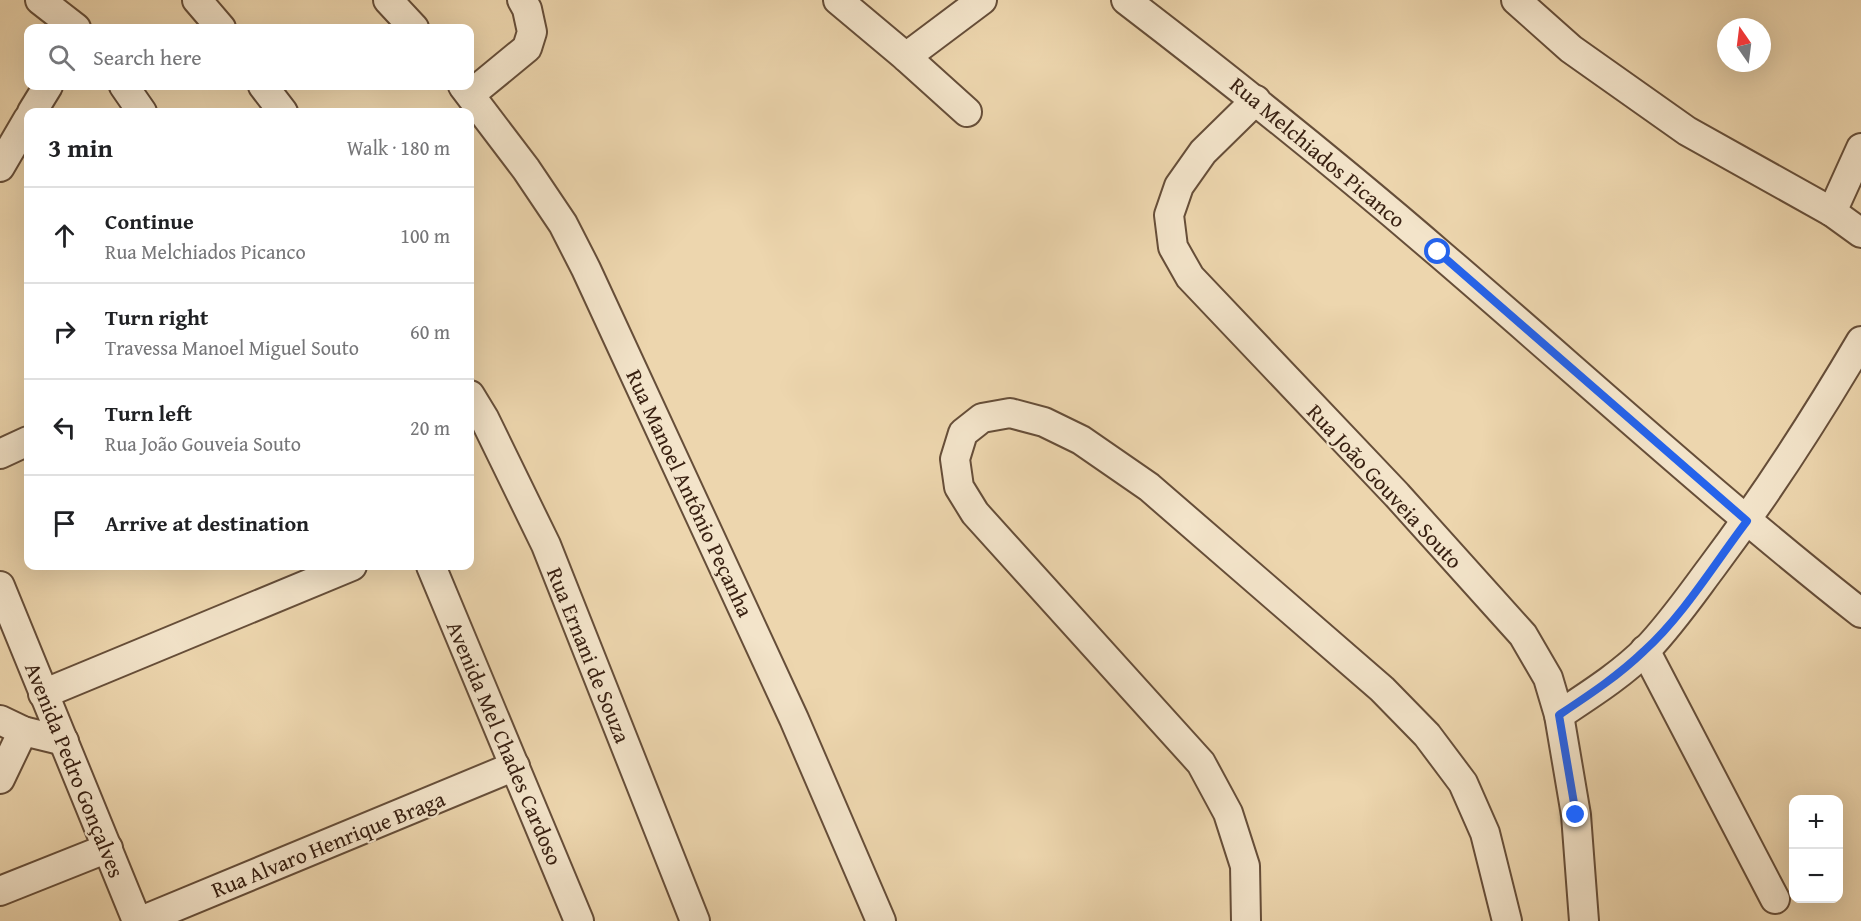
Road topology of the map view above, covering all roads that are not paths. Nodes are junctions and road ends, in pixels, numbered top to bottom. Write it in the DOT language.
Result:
graph roads {
  1 [pos="40,0"];
  2 [pos="198,0"];
  3 [pos="388,0"];
  4 [pos="522,0"];
  5 [pos="838,0"];
  6 [pos="982,0"];
  7 [pos="1126,0"];
  8 [pos="1516,0"];
  9 [pos="71,24"];
  10 [pos="218,24"];
  11 [pos="410,24"];
  12 [pos="906,57"];
  13 [pos="474,85"];
  14 [pos="46,90"];
  15 [pos="127,90"];
  16 [pos="266,90"];
  17 [pos="467,90"];
  18 [pos="1256,100"];
  19 [pos="34,108"];
  20 [pos="139,108"];
  21 [pos="280,108"];
  22 [pos="966,112"];
  23 [pos="24,126"];
  24 [pos="1861,148"];
  25 [pos="0,167"];
  26 [pos="1832,212"];
  27 [pos="1861,233"];
  28 [pos="1861,341"];
  29 [pos="474,402"];
  30 [pos="24,443"];
  31 [pos="0,454"];
  32 [pos="1747,521"];
  33 [pos="342,570"];
  34 [pos="433,570"];
  35 [pos="0,586"];
  36 [pos="1861,613"];
  37 [pos="1645,651"];
  38 [pos="43,694"];
  39 [pos="1559,715"];
  40 [pos="11,725"];
  41 [pos="64,741"];
  42 [pos="515,766"];
  43 [pos="0,779"];
  44 [pos="108,848"];
  45 [pos="0,891"];
  46 [pos="1775,899"];
  47 [pos="139,921"];
  48 [pos="579,921"];
  49 [pos="694,921"];
  50 [pos="880,921"];
  51 [pos="1246,921"];
  52 [pos="1507,921"];
  53 [pos="1584,921"];
  1 -- 9 [label="street"];
  2 -- 10 [label="street"];
  3 -- 11 [label="street"];
  4 -- 13 [label="street"];
  5 -- 12 [label="street"];
  6 -- 12 [label="street"];
  7 -- 18 [label="street, Rua Melchiados Picanco"];
  8 -- 26 [label="street"];
  12 -- 22 [label="street"];
  14 -- 19 [label="street"];
  15 -- 20 [label="street"];
  16 -- 21 [label="street"];
  17 -- 50 [label="street, Rua Manoel Antônio Peçanha"];
  18 -- 32 [label="street, Rua Melchiados Picanco"];
  18 -- 39 [label="street, Rua João Gouveia Souto"];
  23 -- 25 [label="street"];
  24 -- 26 [label="street"];
  26 -- 27 [label="street"];
  28 -- 32 [label="street"];
  29 -- 49 [label="street, Rua Ernani de Souza"];
  30 -- 31 [label="street"];
  32 -- 36 [label="street, Rua Melchiados Picanco"];
  32 -- 37 [label="street"];
  33 -- 38 [label="street"];
  34 -- 42 [label="street, Avenida Mel Chades Cardoso"];
  35 -- 38 [label="street, Avenida Pedro Gonçalves"];
  37 -- 39 [label="street"];
  37 -- 46 [label="street"];
  38 -- 41 [label="street, Avenida Pedro Gonçalves"];
  39 -- 53 [label="street, Rua João Gouveia Souto"];
  40 -- 41 [label="street"];
  40 -- 43 [label="street"];
  41 -- 44 [label="street, Avenida Pedro Gonçalves"];
  42 -- 47 [label="street, Rua Alvaro Henrique Braga"];
  42 -- 48 [label="street, Avenida Mel Chades Cardoso"];
  44 -- 45 [label="street"];
  44 -- 47 [label="street, Avenida Pedro Gonçalves"];
  51 -- 52 [label="street"];
}
